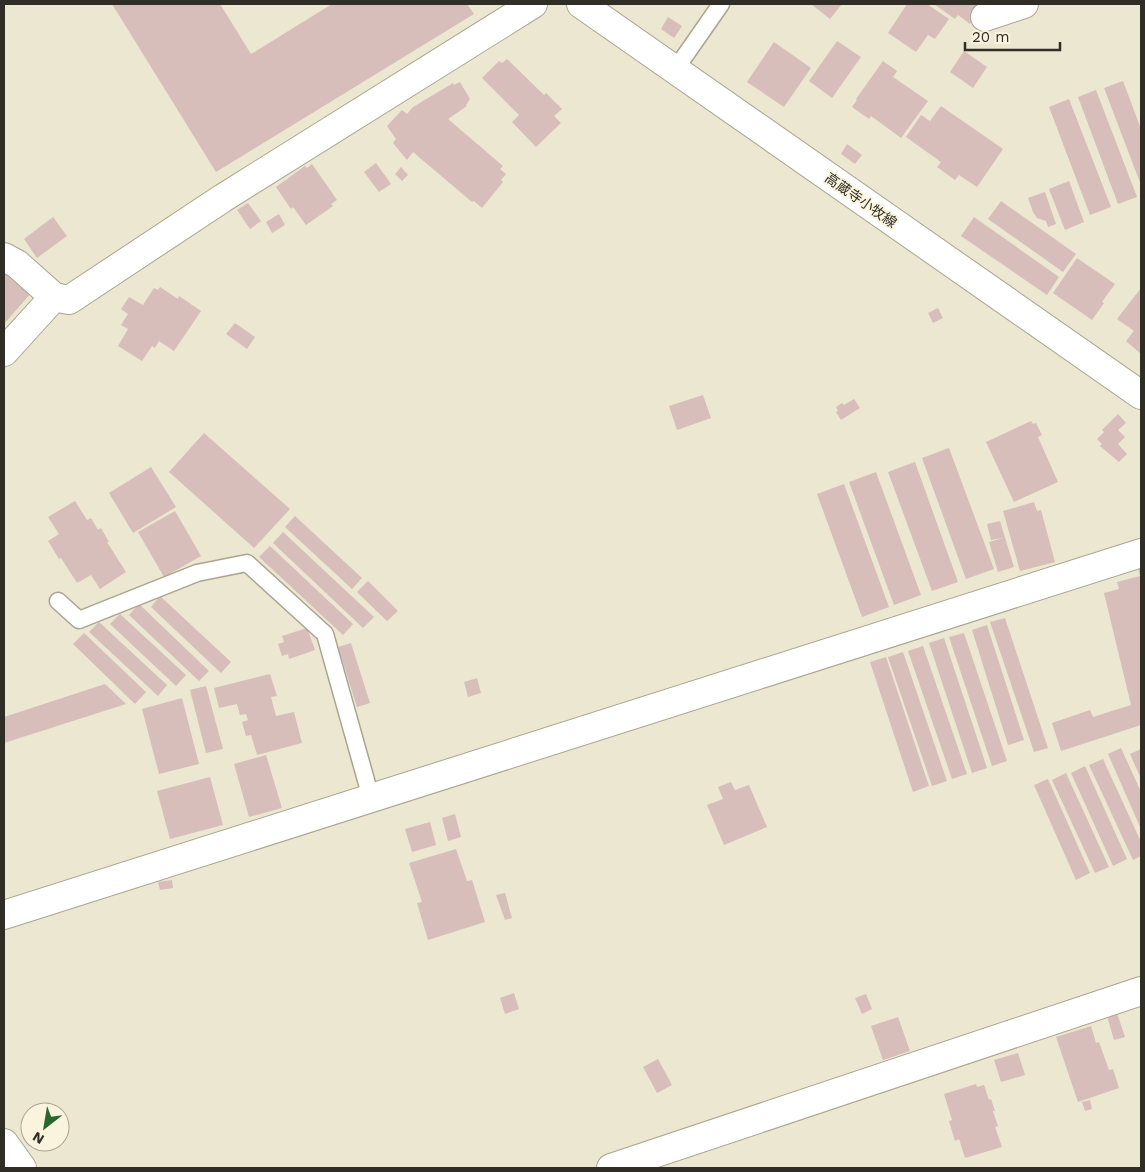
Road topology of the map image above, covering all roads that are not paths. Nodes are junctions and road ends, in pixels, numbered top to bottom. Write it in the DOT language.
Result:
graph roads {
  1 [pos="533,4"];
  2 [pos="581,4"];
  3 [pos="720,4"];
  4 [pos="1024,4"];
  5 [pos="985,17"];
  6 [pos="675,70"];
  7 [pos="4,257"];
  8 [pos="54,297"];
  9 [pos="4,352"];
  10 [pos="1141,395"];
  11 [pos="1141,553"];
  12 [pos="58,601"];
  13 [pos="371,798"];
  14 [pos="4,915"];
  15 [pos="1141,991"];
  16 [pos="4,1143"];
  17 [pos="22,1168"];
  18 [pos="611,1168"];
  1 -- 8 [label="street"];
  2 -- 6 [label="street, 高蔵寺小牧線"];
  3 -- 6 [label="lane"];
  4 -- 5 [label="street"];
  6 -- 10 [label="street, 高蔵寺小牧線"];
  7 -- 8 [label="street"];
  8 -- 9 [label="street"];
  11 -- 13 [label="street"];
  12 -- 13 [label="lane"];
  13 -- 14 [label="street"];
  15 -- 18 [label="street"];
  16 -- 17 [label="street"];
}
